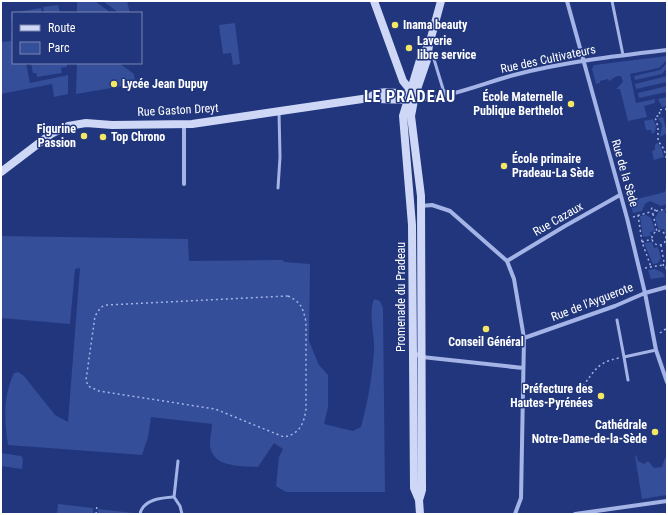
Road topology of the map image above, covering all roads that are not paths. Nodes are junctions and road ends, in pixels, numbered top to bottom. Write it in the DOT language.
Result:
graph roads {
  1 [pos="374,1"];
  2 [pos="441,1"];
  3 [pos="568,1"];
  4 [pos="612,1"];
  5 [pos="429,45"];
  6 [pos="667,50"];
  7 [pos="428,54"];
  8 [pos="623,55"];
  9 [pos="584,60"];
  10 [pos="447,95"];
  11 [pos="411,96"];
  12 [pos="279,112"];
  13 [pos="184,125"];
  14 [pos="1,172"];
  15 [pos="184,184"];
  16 [pos="278,188"];
  17 [pos="620,196"];
  18 [pos="421,206"];
  19 [pos="507,261"];
  20 [pos="667,287"];
  21 [pos="645,293"];
  22 [pos="617,320"];
  23 [pos="524,338"];
  24 [pos="413,348"];
  25 [pos="656,350"];
  26 [pos="422,357"];
  27 [pos="624,357"];
  28 [pos="523,368"];
  29 [pos="628,380"];
  30 [pos="667,382"];
  31 [pos="178,461"];
  32 [pos="174,497"];
  33 [pos="419,500"];
  34 [pos="667,501"];
  35 [pos="140,514"];
  36 [pos="182,514"];
  37 [pos="420,514"];
  38 [pos="515,514"];
  39 [pos="575,514"];
  1 -- 11 [label="street"];
  2 -- 5 [label="street"];
  3 -- 9 [label="street, Rue de la Sède"];
  4 -- 8 [label="lane"];
  5 -- 7 [label="street"];
  5 -- 11 [label="street"];
  6 -- 8 [label="street, Rue des Cultivateurs"];
  7 -- 10 [label="lane"];
  7 -- 11 [label="street"];
  8 -- 9 [label="street, Rue des Cultivateurs"];
  9 -- 10 [label="street, Rue des Cultivateurs"];
  9 -- 17 [label="street, Rue de la Sède"];
  10 -- 11 [label="street, Rue des Cultivateurs"];
  11 -- 12 [label="street, Rue Gaston Dreyt"];
  11 -- 18 [label="street, Promenade du Pradeau"];
  11 -- 24 [label="street, Promenade du Pradeau"];
  12 -- 13 [label="street, Rue Gaston Dreyt"];
  12 -- 16 [label="lane"];
  13 -- 14 [label="street, Rue Gaston Dreyt"];
  13 -- 15 [label="street"];
  17 -- 19 [label="street, Rue Cazaux"];
  17 -- 21 [label="street, Rue de la Sède"];
  18 -- 19 [label="street"];
  18 -- 26 [label="street, Promenade du Pradeau"];
  19 -- 23 [label="street"];
  20 -- 21 [label="street, Rue de l'Ayguerote"];
  21 -- 23 [label="street, Rue de l'Ayguerote"];
  21 -- 25 [label="street, Rue de la Sède"];
  22 -- 27 [label="lane"];
  23 -- 28 [label="street"];
  24 -- 26 [label="street"];
  24 -- 33 [label="street, Promenade du Pradeau"];
  25 -- 27 [label="lane"];
  25 -- 30 [label="street, Rue de la Sède"];
  26 -- 28 [label="street"];
  26 -- 33 [label="street, Promenade du Pradeau"];
  27 -- 29 [label="lane"];
  28 -- 38 [label="street"];
  31 -- 32 [label="lane"];
  32 -- 35 [label="lane"];
  32 -- 36 [label="lane"];
  33 -- 37 [label="street, Promenade du Pradeau"];
  34 -- 39 [label="street"];
}
